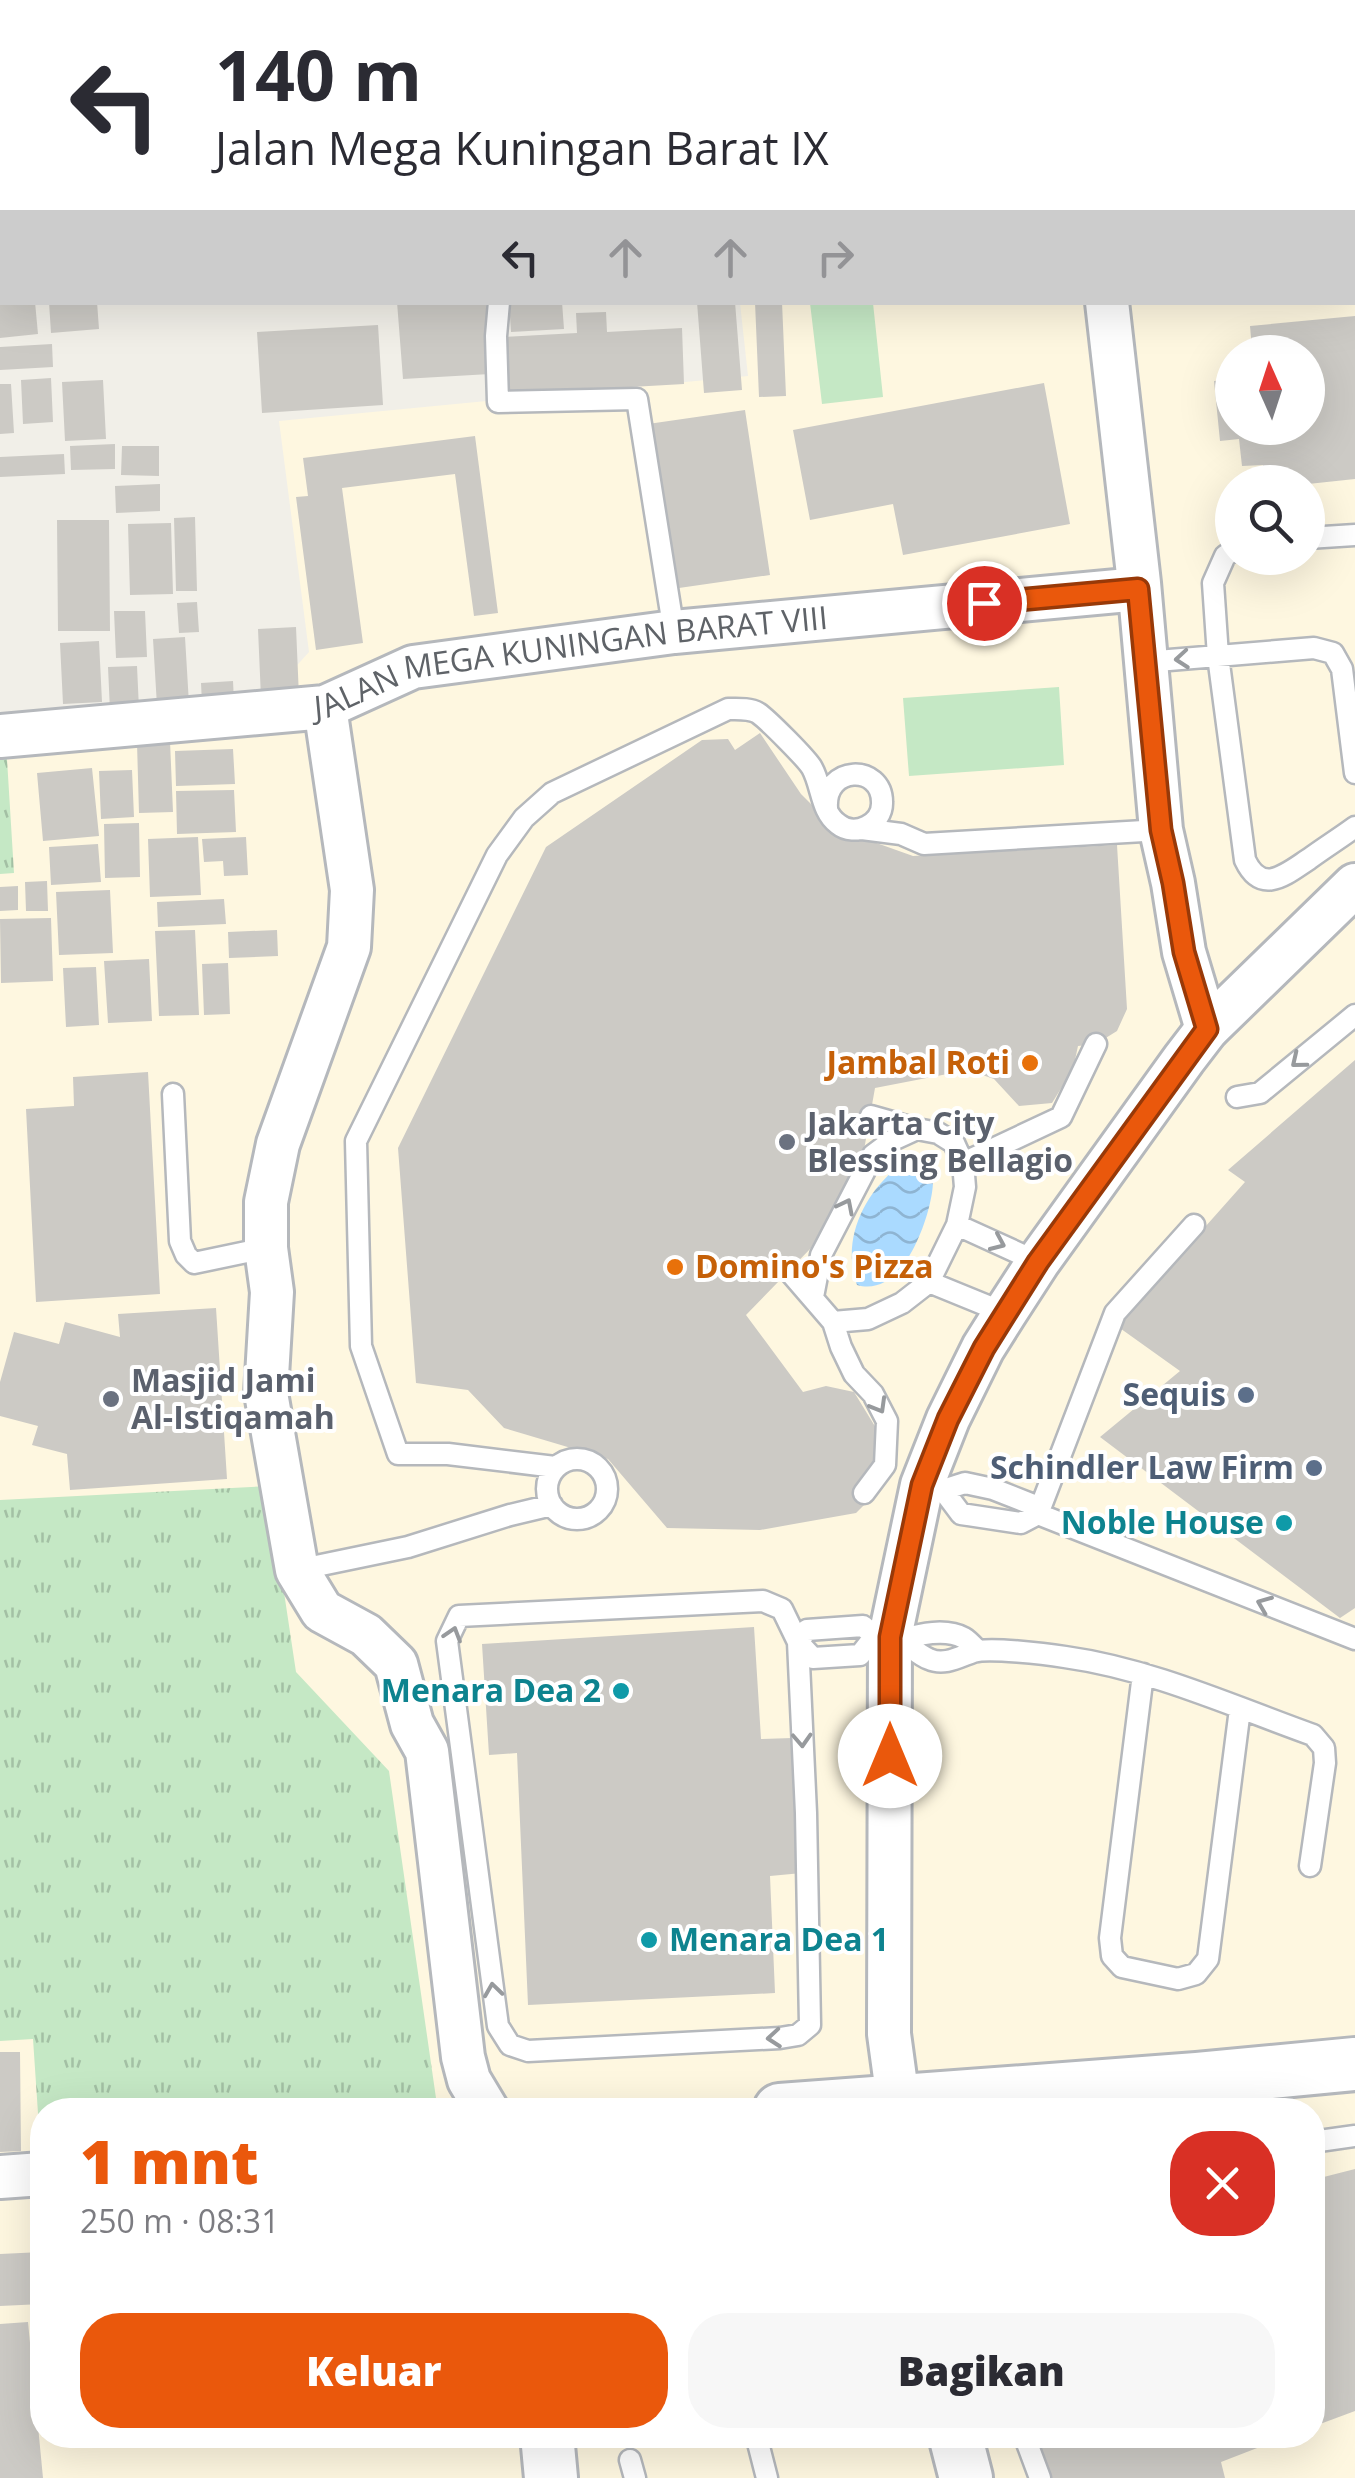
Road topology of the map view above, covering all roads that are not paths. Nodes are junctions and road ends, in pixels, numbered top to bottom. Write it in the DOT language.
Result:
graph roads {
  1 [pos="499,305"];
  2 [pos="1108,305"];
  3 [pos="1355,535"];
  4 [pos="1325,537"];
  5 [pos="1216,575"];
  6 [pos="1138,589"];
  7 [pos="674,632"];
  8 [pos="1218,656"];
  9 [pos="1145,662"];
  10 [pos="325,706"];
  11 [pos="0,736"];
  12 [pos="812,766"];
  13 [pos="1355,773"];
  14 [pos="842,776"];
  15 [pos="882,802"];
  16 [pos="827,808"];
  17 [pos="1355,827"];
  18 [pos="862,829"];
  19 [pos="1161,830"];
  20 [pos="901,834"];
  21 [pos="1355,885"];
  22 [pos="1355,1015"];
  23 [pos="1207,1029"];
  24 [pos="1096,1044"];
  25 [pos="173,1094"];
  26 [pos="1237,1097"];
  27 [pos="871,1116"];
  28 [pos="917,1129"];
  29 [pos="963,1163"];
  30 [pos="958,1225"];
  31 [pos="1194,1225"];
  32 [pos="266,1248"];
  33 [pos="1038,1262"];
  34 [pos="789,1271"];
  35 [pos="929,1282"];
  36 [pos="813,1297"];
  37 [pos="1005,1313"];
  38 [pos="833,1322"];
  39 [pos="551,1475"];
  40 [pos="933,1488"];
  41 [pos="864,1494"];
  42 [pos="552,1505"];
  43 [pos="1038,1514"];
  44 [pos="297,1570"];
  45 [pos="889,1637"];
  46 [pos="1355,1639"];
  47 [pos="798,1642"];
  48 [pos="1142,1674"];
  49 [pos="1240,1709"];
  50 [pos="1310,1866"];
  51 [pos="463,1913"];
  52 [pos="1355,2064"];
  53 [pos="480,2098"];
  54 [pos="897,2098"];
  55 [pos="1212,2098"];
  56 [pos="1355,2136"];
  57 [pos="1325,2140"];
  58 [pos="30,2175"];
  59 [pos="0,2178"];
  60 [pos="548,2448"];
  61 [pos="760,2448"];
  62 [pos="958,2448"];
  63 [pos="1029,2448"];
  64 [pos="551,2478"];
  65 [pos="768,2478"];
  66 [pos="966,2478"];
  67 [pos="1040,2478"];
  1 -- 7 [label="lane"];
  2 -- 6 [label="street"];
  3 -- 4 [label="lane"];
  5 -- 8 [label="lane"];
  6 -- 7 [label="street, JALAN MEGA KUNINGAN BARAT VIII"];
  6 -- 9 [label="street"];
  7 -- 10 [label="street, JALAN MEGA KUNINGAN BARAT VIII"];
  8 -- 9 [label="lane, one-way"];
  8 -- 13 [label="lane"];
  8 -- 17 [label="lane"];
  9 -- 19 [label="street"];
  10 -- 11 [label="street, JALAN MEGA KUNINGAN BARAT VIII"];
  10 -- 32 [label="street"];
  12 -- 14 [label="lane"];
  12 -- 16 [label="lane"];
  12 -- 39 [label="lane"];
  14 -- 15 [label="lane"];
  14 -- 16 [label="lane"];
  15 -- 18 [label="lane"];
  15 -- 20 [label="lane"];
  16 -- 18 [label="lane"];
  18 -- 20 [label="lane"];
  19 -- 20 [label="lane"];
  19 -- 23 [label="street"];
  21 -- 23 [label="street"];
  22 -- 26 [label="lane, one-way"];
  23 -- 33 [label="street"];
  24 -- 29 [label="lane"];
  25 -- 32 [label="lane"];
  27 -- 28 [label="lane"];
  28 -- 29 [label="lane"];
  36 -- 28 [label="lane, one-way"];
  29 -- 30 [label="lane"];
  30 -- 33 [label="lane, one-way"];
  30 -- 35 [label="lane"];
  31 -- 43 [label="lane"];
  32 -- 44 [label="street"];
  33 -- 37 [label="street"];
  34 -- 36 [label="lane"];
  35 -- 37 [label="lane"];
  35 -- 38 [label="lane"];
  36 -- 38 [label="lane"];
  37 -- 40 [label="street"];
  38 -- 41 [label="lane, one-way"];
  39 -- 42 [label="lane"];
  39 -- 42 [label="lane"];
  40 -- 43 [label="lane"];
  40 -- 43 [label="lane"];
  40 -- 45 [label="street"];
  42 -- 44 [label="lane"];
  46 -- 43 [label="lane, one-way"];
  44 -- 51 [label="street"];
  45 -- 47 [label="lane"];
  45 -- 48 [label="lane"];
  45 -- 54 [label="street"];
  51 -- 47 [label="lane, one-way"];
  47 -- 51 [label="lane, one-way"];
  48 -- 49 [label="lane"];
  48 -- 49 [label="lane"];
  49 -- 50 [label="lane"];
  51 -- 53 [label="street"];
  52 -- 55 [label="street"];
  56 -- 57 [label="lane"];
  58 -- 59 [label="street"];
  60 -- 64 [label="street"];
  61 -- 65 [label="lane"];
  62 -- 66 [label="street"];
  63 -- 67 [label="lane"];
}
